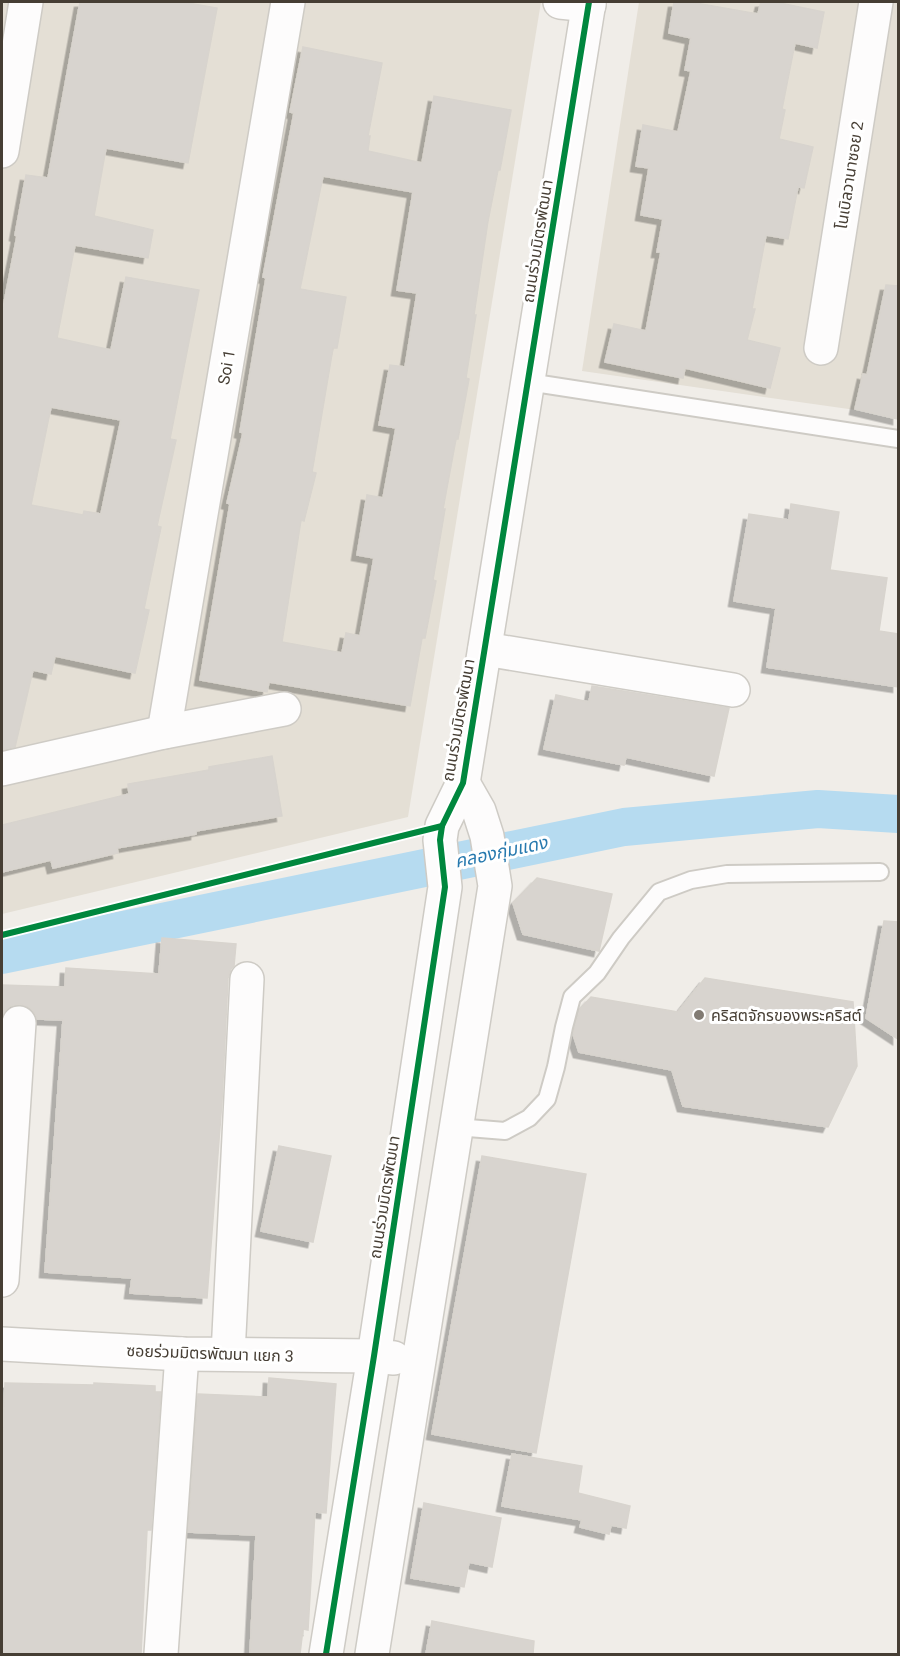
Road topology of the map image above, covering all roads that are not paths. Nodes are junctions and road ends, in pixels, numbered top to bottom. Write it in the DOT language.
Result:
graph roads {
  1 [pos="26,2"];
  2 [pos="288,2"];
  3 [pos="876,2"];
  4 [pos="579,3"];
  5 [pos="2,151"];
  6 [pos="821,348"];
  7 [pos="528,382"];
  8 [pos="898,440"];
  9 [pos="485,649"];
  10 [pos="733,690"];
  11 [pos="284,709"];
  12 [pos="164,732"];
  13 [pos="2,770"];
  14 [pos="463,783"];
  15 [pos="880,872"];
  16 [pos="247,979"];
  17 [pos="19,1023"];
  18 [pos="456,1127"];
  19 [pos="2,1280"];
  20 [pos="2,1344"];
  21 [pos="182,1354"];
  22 [pos="228,1354"];
  23 [pos="374,1356"];
  24 [pos="419,1361"];
  25 [pos="161,1654"];
  26 [pos="326,1654"];
  27 [pos="372,1654"];
  1 -- 5 [label="street"];
  2 -- 12 [label="street, Soi 1"];
  3 -- 6 [label="street, โนเบิลวานาซอย 2"];
  4 -- 7 [label="street, ถนนร่วมมิตรพัฒนา"];
  7 -- 8 [label="lane"];
  7 -- 9 [label="street, ถนนร่วมมิตรพัฒนา"];
  9 -- 10 [label="street"];
  9 -- 14 [label="street, ถนนร่วมมิตรพัฒนา"];
  11 -- 12 [label="street"];
  12 -- 13 [label="street"];
  14 -- 18 [label="street, ถนนร่วมมิตรพัฒนา"];
  14 -- 23 [label="street, ถนนร่วมมิตรพัฒนา"];
  15 -- 18 [label="lane"];
  16 -- 22 [label="street"];
  17 -- 19 [label="street"];
  18 -- 24 [label="street, ถนนร่วมมิตรพัฒนา"];
  20 -- 21 [label="street, ซอยร่วมมิตรพัฒนา แยก 3"];
  21 -- 22 [label="street, ซอยร่วมมิตรพัฒนา แยก 3"];
  21 -- 25 [label="street"];
  22 -- 23 [label="street, ซอยร่วมมิตรพัฒนา แยก 3"];
  23 -- 24 [label="street, ซอยร่วมมิตรพัฒนา แยก 3"];
  23 -- 26 [label="street, ถนนร่วมมิตรพัฒนา"];
  24 -- 27 [label="street, ถนนร่วมมิตรพัฒนา"];
}
